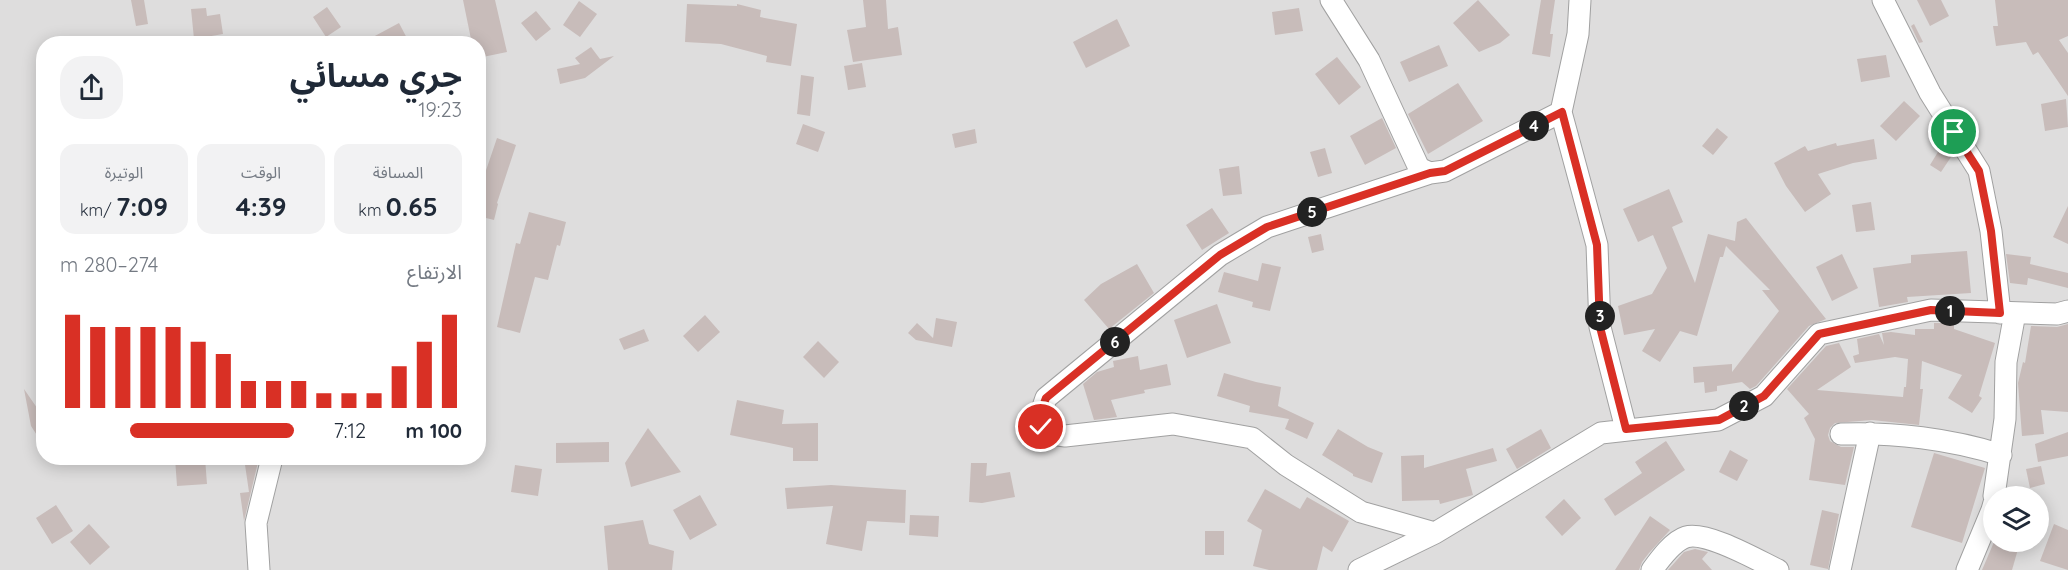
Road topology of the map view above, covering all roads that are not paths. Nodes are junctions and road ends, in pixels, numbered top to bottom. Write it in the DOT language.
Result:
graph roads {
  1 [pos="1331,0"];
  2 [pos="1580,0"];
  3 [pos="1883,0"];
  4 [pos="1562,112"];
  5 [pos="1430,173"];
  6 [pos="2068,311"];
  7 [pos="2008,313"];
  8 [pos="1626,429"];
  9 [pos="1870,433"];
  10 [pos="1841,434"];
  11 [pos="2001,454"];
  12 [pos="270,465"];
  13 [pos="1996,486"];
  14 [pos="1983,532"];
  15 [pos="1435,533"];
  16 [pos="259,570"];
  17 [pos="1359,570"];
  18 [pos="1652,570"];
  19 [pos="1778,570"];
  20 [pos="1840,570"];
  21 [pos="1967,570"];
  1 -- 5 [label="street"];
  2 -- 4 [label="street"];
  3 -- 7 [label="street"];
  4 -- 5 [label="street"];
  4 -- 8 [label="street"];
  5 -- 15 [label="street"];
  6 -- 7 [label="street"];
  7 -- 8 [label="street"];
  7 -- 11 [label="street"];
  8 -- 15 [label="street"];
  9 -- 10 [label="street"];
  9 -- 11 [label="street"];
  9 -- 20 [label="street"];
  11 -- 13 [label="street"];
  12 -- 16 [label="street"];
  14 -- 21 [label="street"];
  15 -- 17 [label="street"];
  18 -- 19 [label="street"];
}
